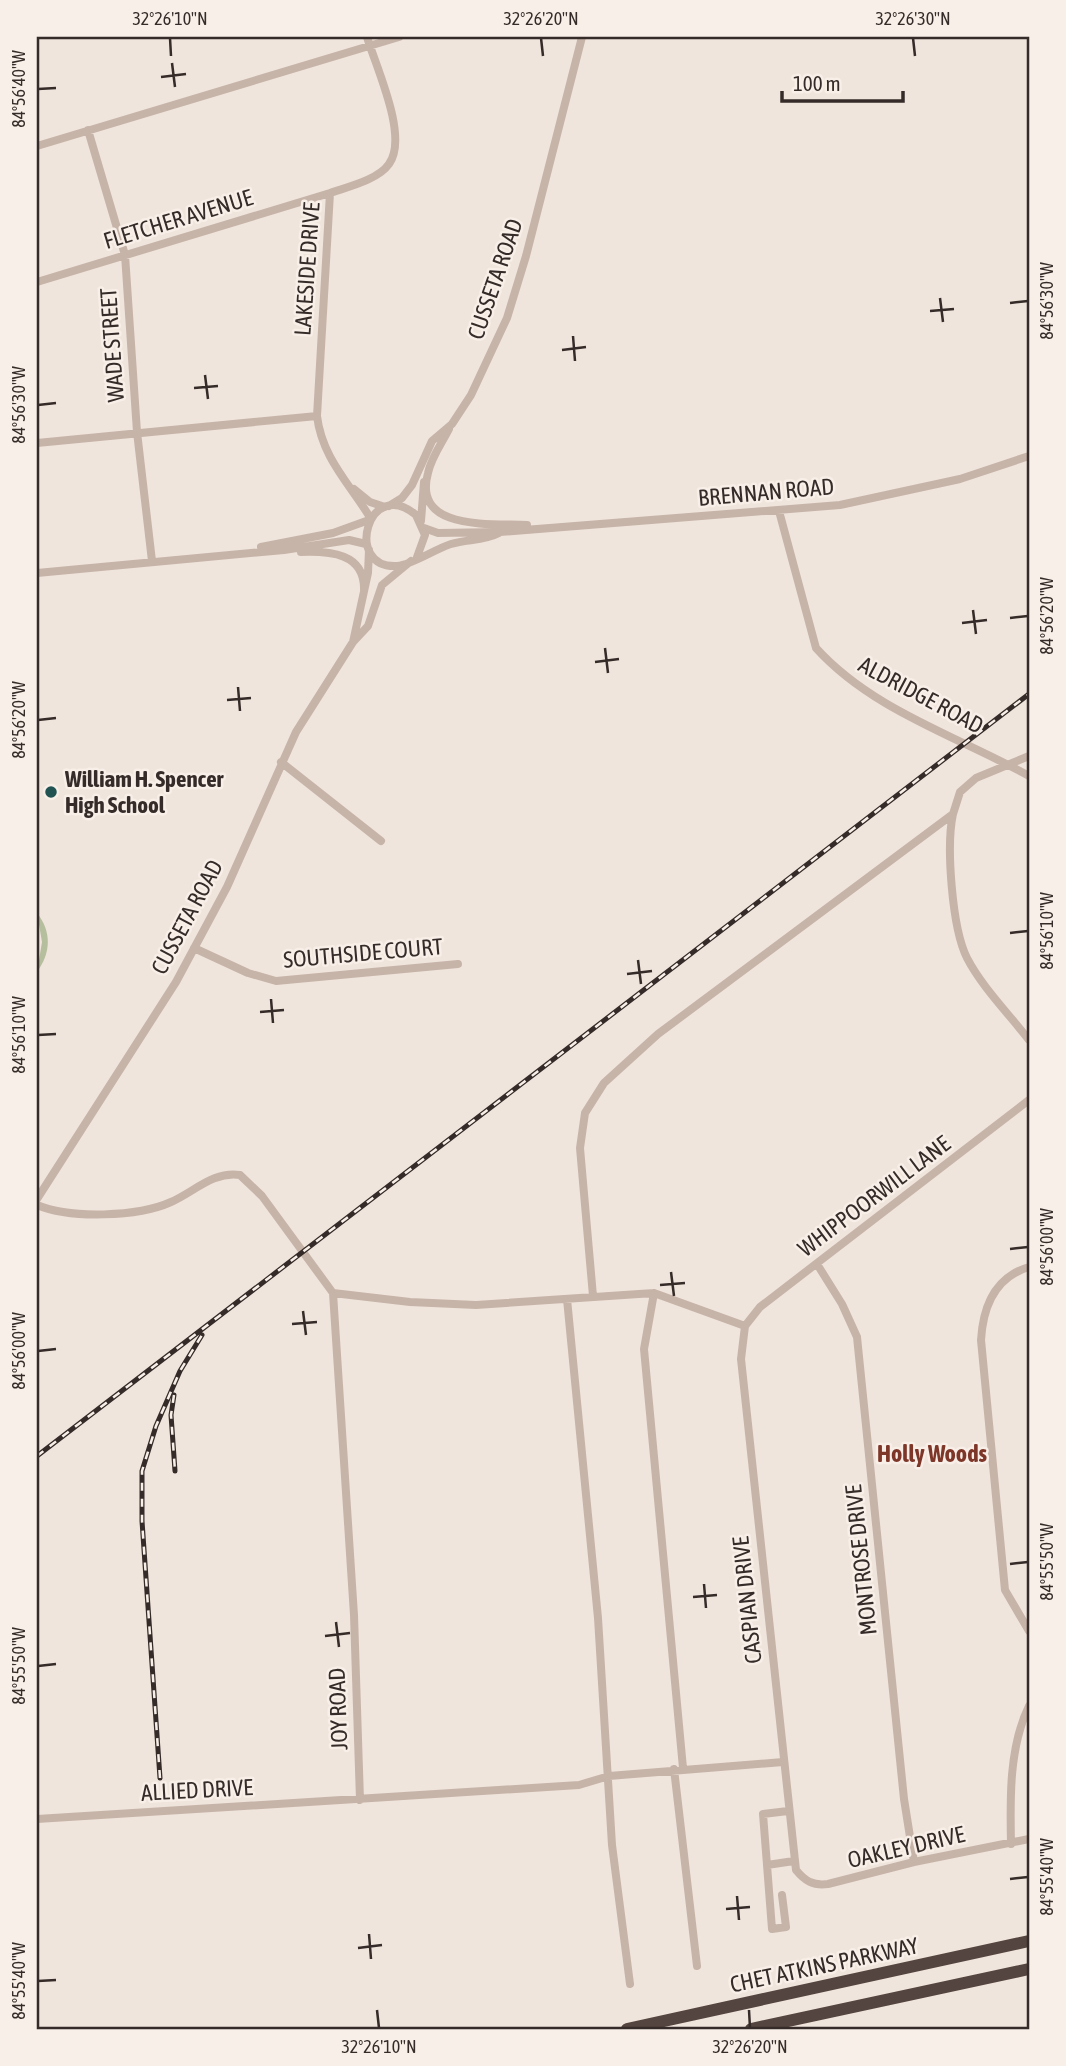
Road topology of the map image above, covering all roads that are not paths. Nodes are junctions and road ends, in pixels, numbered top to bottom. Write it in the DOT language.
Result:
graph roads {
  1 [pos="367,37"];
  2 [pos="399,37"];
  3 [pos="582,37"];
  4 [pos="370,46"];
  5 [pos="88,130"];
  6 [pos="37,146"];
  7 [pos="330,193"];
  8 [pos="125,255"];
  9 [pos="37,282"];
  10 [pos="317,416"];
  11 [pos="452,424"];
  12 [pos="137,432"];
  13 [pos="37,443"];
  14 [pos="1029,456"];
  15 [pos="428,473"];
  16 [pos="349,486"];
  17 [pos="388,507"];
  18 [pos="779,511"];
  19 [pos="370,520"];
  20 [pos="422,524"];
  21 [pos="551,527"];
  22 [pos="500,532"];
  23 [pos="367,547"];
  24 [pos="284,550"];
  25 [pos="246,552"];
  26 [pos="414,559"];
  27 [pos="152,561"];
  28 [pos="37,573"];
  29 [pos="364,590"];
  30 [pos="352,642"];
  31 [pos="1029,756"];
  32 [pos="281,762"];
  33 [pos="1008,764"];
  34 [pos="1028,776"];
  35 [pos="953,814"];
  36 [pos="382,841"];
  37 [pos="194,948"];
  38 [pos="458,964"];
  39 [pos="1029,1040"];
  40 [pos="1029,1100"];
  41 [pos="37,1199"];
  42 [pos="37,1205"];
  43 [pos="817,1264"];
  44 [pos="1029,1267"];
  45 [pos="333,1293"];
  46 [pos="654,1293"];
  47 [pos="593,1296"];
  48 [pos="567,1299"];
  49 [pos="745,1326"];
  50 [pos="1029,1631"];
  51 [pos="1029,1706"];
  52 [pos="783,1762"];
  53 [pos="679,1769"];
  54 [pos="609,1776"];
  55 [pos="360,1800"];
  56 [pos="788,1811"];
  57 [pos="37,1819"];
  58 [pos="1029,1839"];
  59 [pos="1011,1844"];
  60 [pos="914,1862"];
  61 [pos="767,1865"];
  62 [pos="795,1866"];
  63 [pos="782,1895"];
  64 [pos="1029,1941"];
  65 [pos="697,1966"];
  66 [pos="1029,1969"];
  67 [pos="630,1984"];
  68 [pos="627,2029"];
  69 [pos="751,2029"];
  1 -- 4 [label="street, LAKESIDE DRIVE"];
  2 -- 4 [label="street"];
  3 -- 11 [label="street, CUSSETA ROAD"];
  4 -- 5 [label="street"];
  4 -- 7 [label="street, LAKESIDE DRIVE"];
  5 -- 6 [label="street"];
  5 -- 8 [label="street, WADE STREET"];
  7 -- 8 [label="street, FLETCHER AVENUE"];
  7 -- 10 [label="street, LAKESIDE DRIVE"];
  8 -- 9 [label="street, FLETCHER AVENUE"];
  8 -- 12 [label="street, WADE STREET"];
  10 -- 12 [label="street"];
  10 -- 16 [label="street, LAKESIDE DRIVE"];
  11 -- 15 [label="street"];
  11 -- 17 [label="street, CUSSETA ROAD"];
  12 -- 13 [label="street"];
  12 -- 27 [label="street, WADE STREET"];
  14 -- 18 [label="street, BRENNAN ROAD"];
  15 -- 20 [label="street"];
  15 -- 21 [label="street"];
  16 -- 17 [label="street, LAKESIDE DRIVE"];
  16 -- 19 [label="street, LAKESIDE DRIVE"];
  17 -- 19 [label="street"];
  17 -- 20 [label="street"];
  18 -- 21 [label="street, BRENNAN ROAD"];
  18 -- 33 [label="street, ALDRIDGE ROAD"];
  19 -- 23 [label="street"];
  19 -- 25 [label="street"];
  20 -- 22 [label="street, BRENNAN ROAD"];
  20 -- 26 [label="street"];
  21 -- 22 [label="street, BRENNAN ROAD"];
  22 -- 26 [label="street, BRENNAN ROAD"];
  23 -- 24 [label="street"];
  23 -- 26 [label="street"];
  23 -- 29 [label="street, CUSSETA ROAD"];
  24 -- 25 [label="street"];
  24 -- 29 [label="street"];
  25 -- 27 [label="street"];
  26 -- 30 [label="street, CUSSETA ROAD"];
  27 -- 28 [label="street"];
  29 -- 30 [label="street, CUSSETA ROAD"];
  30 -- 32 [label="street, CUSSETA ROAD"];
  31 -- 33 [label="street"];
  32 -- 36 [label="street"];
  32 -- 37 [label="street, CUSSETA ROAD"];
  33 -- 34 [label="street, ALDRIDGE ROAD"];
  33 -- 35 [label="street"];
  35 -- 39 [label="street"];
  35 -- 47 [label="street"];
  37 -- 38 [label="street, SOUTHSIDE COURT"];
  37 -- 41 [label="street, CUSSETA ROAD"];
  40 -- 43 [label="street, WHIPPOORWILL LANE"];
  42 -- 45 [label="street"];
  43 -- 49 [label="street, WHIPPOORWILL LANE"];
  43 -- 60 [label="street, MONTROSE DRIVE"];
  44 -- 50 [label="street"];
  45 -- 48 [label="street"];
  45 -- 55 [label="street, JOY ROAD"];
  46 -- 47 [label="street"];
  46 -- 49 [label="street"];
  46 -- 53 [label="street"];
  47 -- 48 [label="street"];
  48 -- 54 [label="street"];
  49 -- 52 [label="street, CASPIAN DRIVE"];
  51 -- 59 [label="street"];
  52 -- 53 [label="street"];
  52 -- 56 [label="street, CASPIAN DRIVE"];
  53 -- 54 [label="street"];
  53 -- 65 [label="street"];
  54 -- 55 [label="street"];
  54 -- 67 [label="street"];
  55 -- 57 [label="street, ALLIED DRIVE"];
  56 -- 61 [label="street"];
  56 -- 62 [label="street, CASPIAN DRIVE"];
  58 -- 59 [label="street, OAKLEY DRIVE"];
  59 -- 60 [label="street, OAKLEY DRIVE"];
  60 -- 62 [label="street, OAKLEY DRIVE"];
  61 -- 62 [label="street"];
  61 -- 63 [label="street"];
  64 -- 68 [label="highway, CHET ATKINS PARKWAY"];
  66 -- 69 [label="highway, CHET ATKINS PARKWAY"];
}
